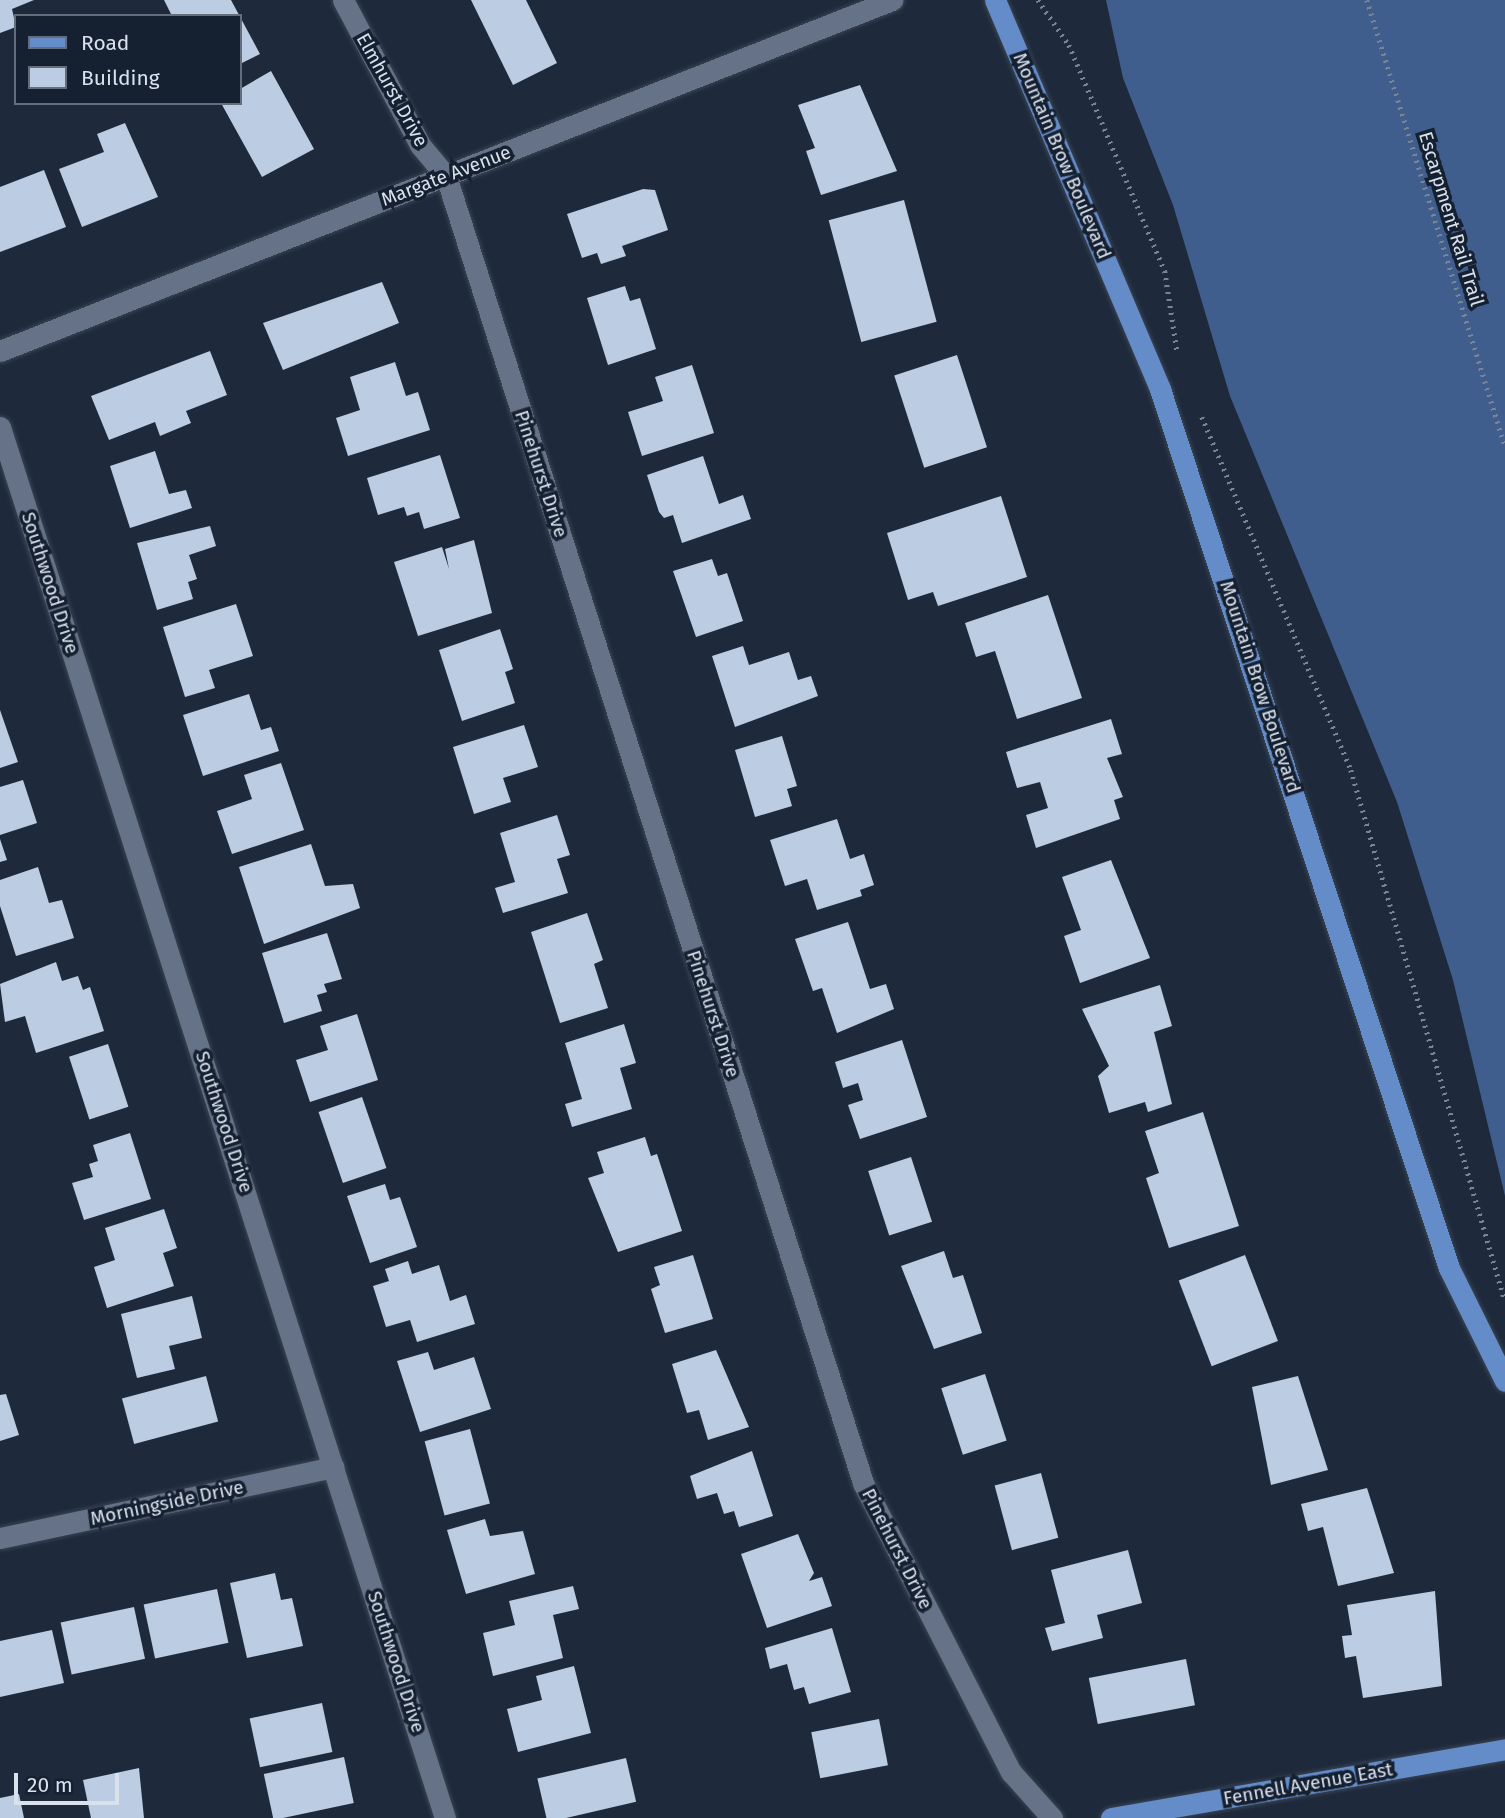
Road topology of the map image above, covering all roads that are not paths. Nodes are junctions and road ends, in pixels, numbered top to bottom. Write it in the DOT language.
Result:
graph roads {
  1 [pos="343,0"];
  2 [pos="892,0"];
  3 [pos="995,0"];
  4 [pos="446,176"];
  5 [pos="0,351"];
  6 [pos="0,427"];
  7 [pos="1505,1381"];
  8 [pos="334,1467"];
  9 [pos="0,1538"];
  10 [pos="1505,1749"];
  11 [pos="445,1818"];
  12 [pos="1052,1818"];
  13 [pos="1111,1818"];
  1 -- 4 [label="street, Elmhurst Drive"];
  2 -- 4 [label="street, Margate Avenue"];
  3 -- 7 [label="main road, Mountain Brow Boulevard"];
  4 -- 5 [label="street, Margate Avenue"];
  4 -- 12 [label="street, Pinehurst Drive"];
  6 -- 8 [label="street, Southwood Drive"];
  8 -- 9 [label="street, Morningside Drive"];
  8 -- 11 [label="street, Southwood Drive"];
  10 -- 13 [label="main road, Fennell Avenue East"];
}
